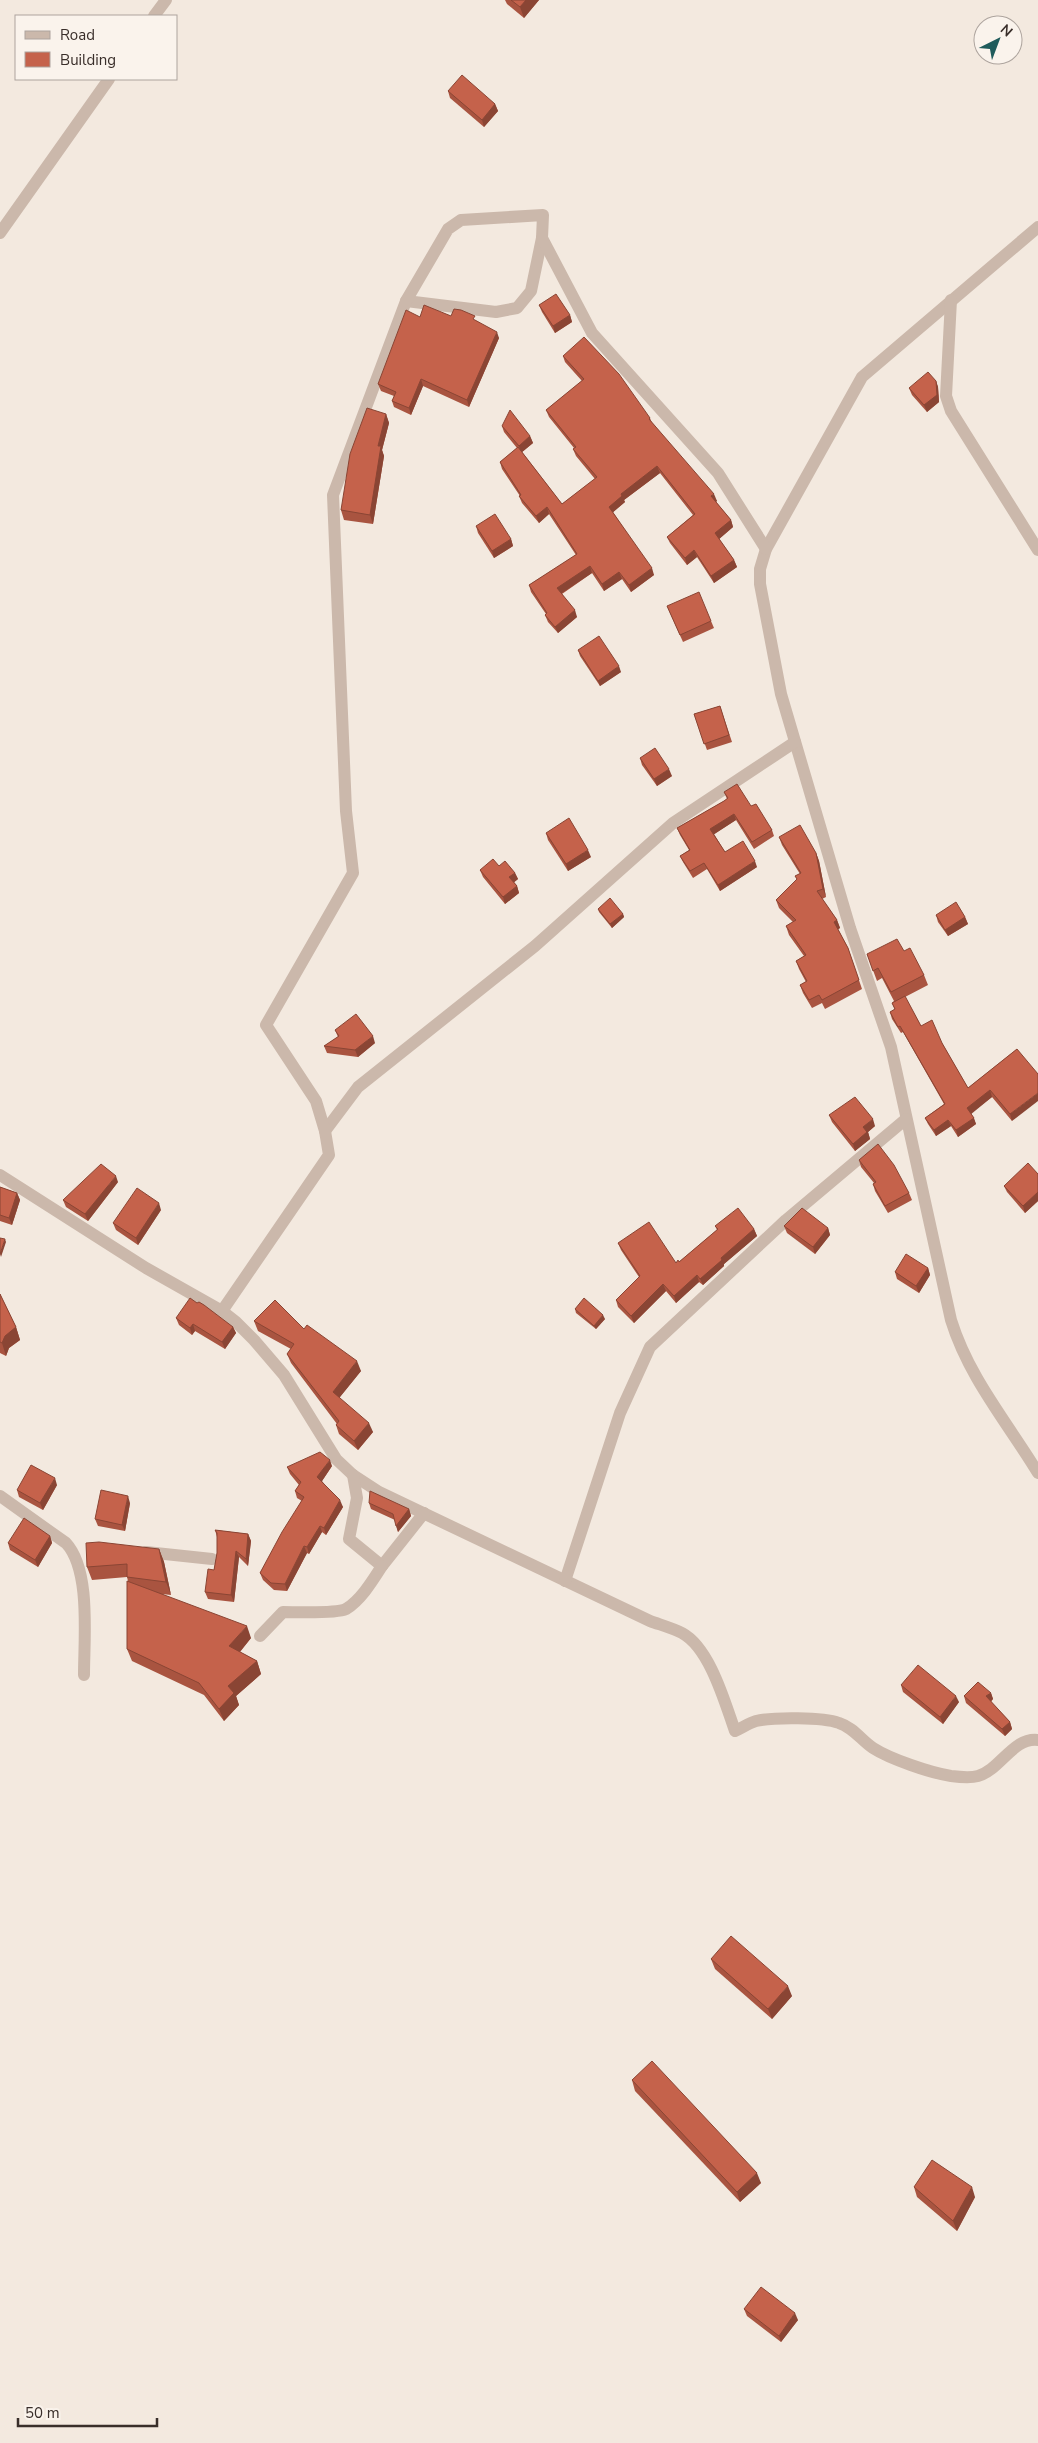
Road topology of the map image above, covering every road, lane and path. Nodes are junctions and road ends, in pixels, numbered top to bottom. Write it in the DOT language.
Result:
graph roads {
  1 [pos="166,0"];
  2 [pos="155,15"];
  3 [pos="108,80"];
  4 [pos="1038,227"];
  5 [pos="0,232"];
  6 [pos="542,238"];
  7 [pos="951,300"];
  8 [pos="406,301"];
  9 [pos="766,550"];
  10 [pos="1038,550"];
  11 [pos="795,742"];
  12 [pos="906,1119"];
  13 [pos="325,1130"];
  14 [pos="0,1175"];
  15 [pos="222,1311"];
  16 [pos="1038,1473"];
  17 [pos="353,1475"];
  18 [pos="0,1496"];
  19 [pos="424,1513"];
  20 [pos="66,1543"];
  21 [pos="86,1545"];
  22 [pos="134,1551"];
  23 [pos="212,1560"];
  24 [pos="382,1566"];
  25 [pos="565,1581"];
  26 [pos="260,1636"];
  27 [pos="84,1675"];
  28 [pos="1038,1740"];
  1 -- 2 [label="street"];
  3 -- 5 [label="street"];
  4 -- 7 [label="street"];
  6 -- 8 [label="street"];
  6 -- 8 [label="street"];
  6 -- 9 [label="street"];
  7 -- 9 [label="street"];
  7 -- 10 [label="street"];
  8 -- 13 [label="street"];
  9 -- 11 [label="street"];
  11 -- 12 [label="street"];
  11 -- 13 [label="street"];
  12 -- 16 [label="street"];
  12 -- 25 [label="street"];
  13 -- 15 [label="street"];
  14 -- 15 [label="street"];
  15 -- 17 [label="street"];
  17 -- 19 [label="street"];
  17 -- 24 [label="street"];
  18 -- 20 [label="street"];
  19 -- 24 [label="street"];
  19 -- 25 [label="street"];
  20 -- 21 [label="street"];
  20 -- 27 [label="street"];
  22 -- 23 [label="street"];
  24 -- 26 [label="street"];
  25 -- 28 [label="street"];
}
